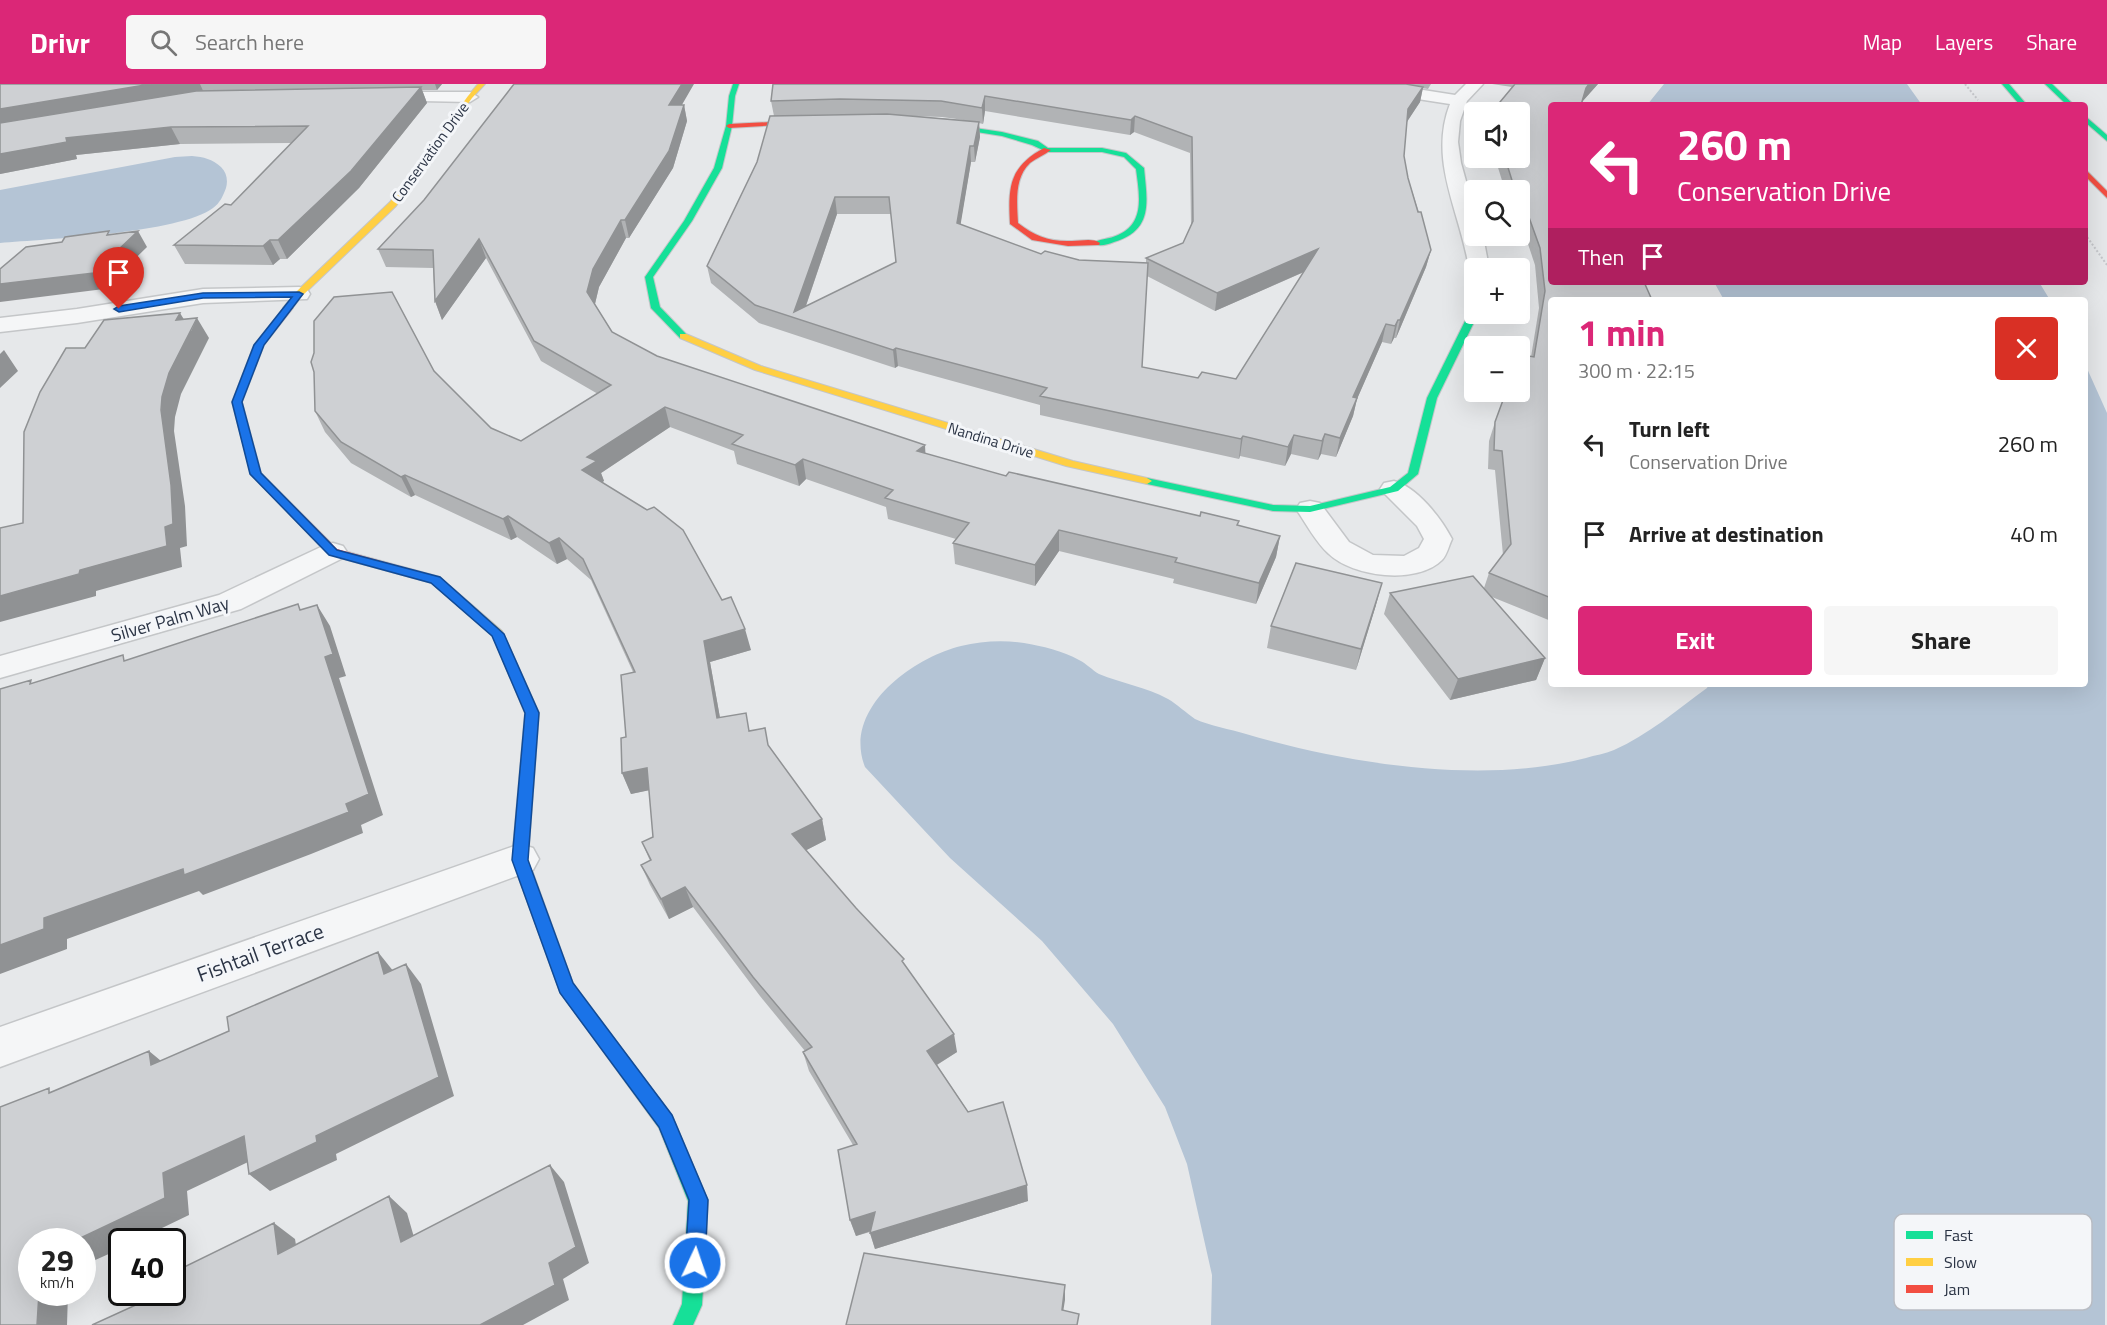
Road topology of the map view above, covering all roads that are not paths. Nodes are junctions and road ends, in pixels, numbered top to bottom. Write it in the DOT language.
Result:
graph roads {
  1 [pos="482,84"];
  2 [pos="736,84"];
  3 [pos="1353,84"];
  4 [pos="1475,84"];
  5 [pos="2005,84"];
  6 [pos="2048,84"];
  7 [pos="362,97"];
  8 [pos="470,97"];
  9 [pos="1459,100"];
  10 [pos="2021,102"];
  11 [pos="2067,102"];
  12 [pos="831,121"];
  13 [pos="2088,121"];
  14 [pos="920,123"];
  15 [pos="729,126"];
  16 [pos="2107,139"];
  17 [pos="1047,150"];
  18 [pos="2088,174"];
  19 [pos="2107,196"];
  20 [pos="1479,258"];
  21 [pos="299,294"];
  22 [pos="1469,324"];
  23 [pos="0,325"];
  24 [pos="1394,489"];
  25 [pos="1310,509"];
  26 [pos="333,552"];
  27 [pos="0,667"];
  28 [pos="520,860"];
  29 [pos="0,1047"];
  30 [pos="683,1325"];
  1 -- 8 [label="street, Conservation Drive"];
  2 -- 15 [label="street, Nandina Drive"];
  3 -- 9 [label="street"];
  4 -- 9 [label="street"];
  5 -- 10 [label="street"];
  6 -- 11 [label="street"];
  7 -- 8 [label="street"];
  8 -- 21 [label="street, Conservation Drive"];
  9 -- 20 [label="street"];
  12 -- 15 [label="street"];
  13 -- 16 [label="street"];
  14 -- 17 [label="street"];
  15 -- 25 [label="street, Nandina Drive"];
  17 -- 17 [label="street"];
  18 -- 19 [label="street"];
  21 -- 23 [label="street"];
  21 -- 26 [label="street, Conservation Drive"];
  22 -- 24 [label="street"];
  24 -- 25 [label="street, Nandina Drive"];
  24 -- 25 [label="street"];
  26 -- 27 [label="street, Silver Palm Way"];
  26 -- 28 [label="street"];
  28 -- 29 [label="street, Fishtail Terrace"];
  28 -- 30 [label="street"];
}
